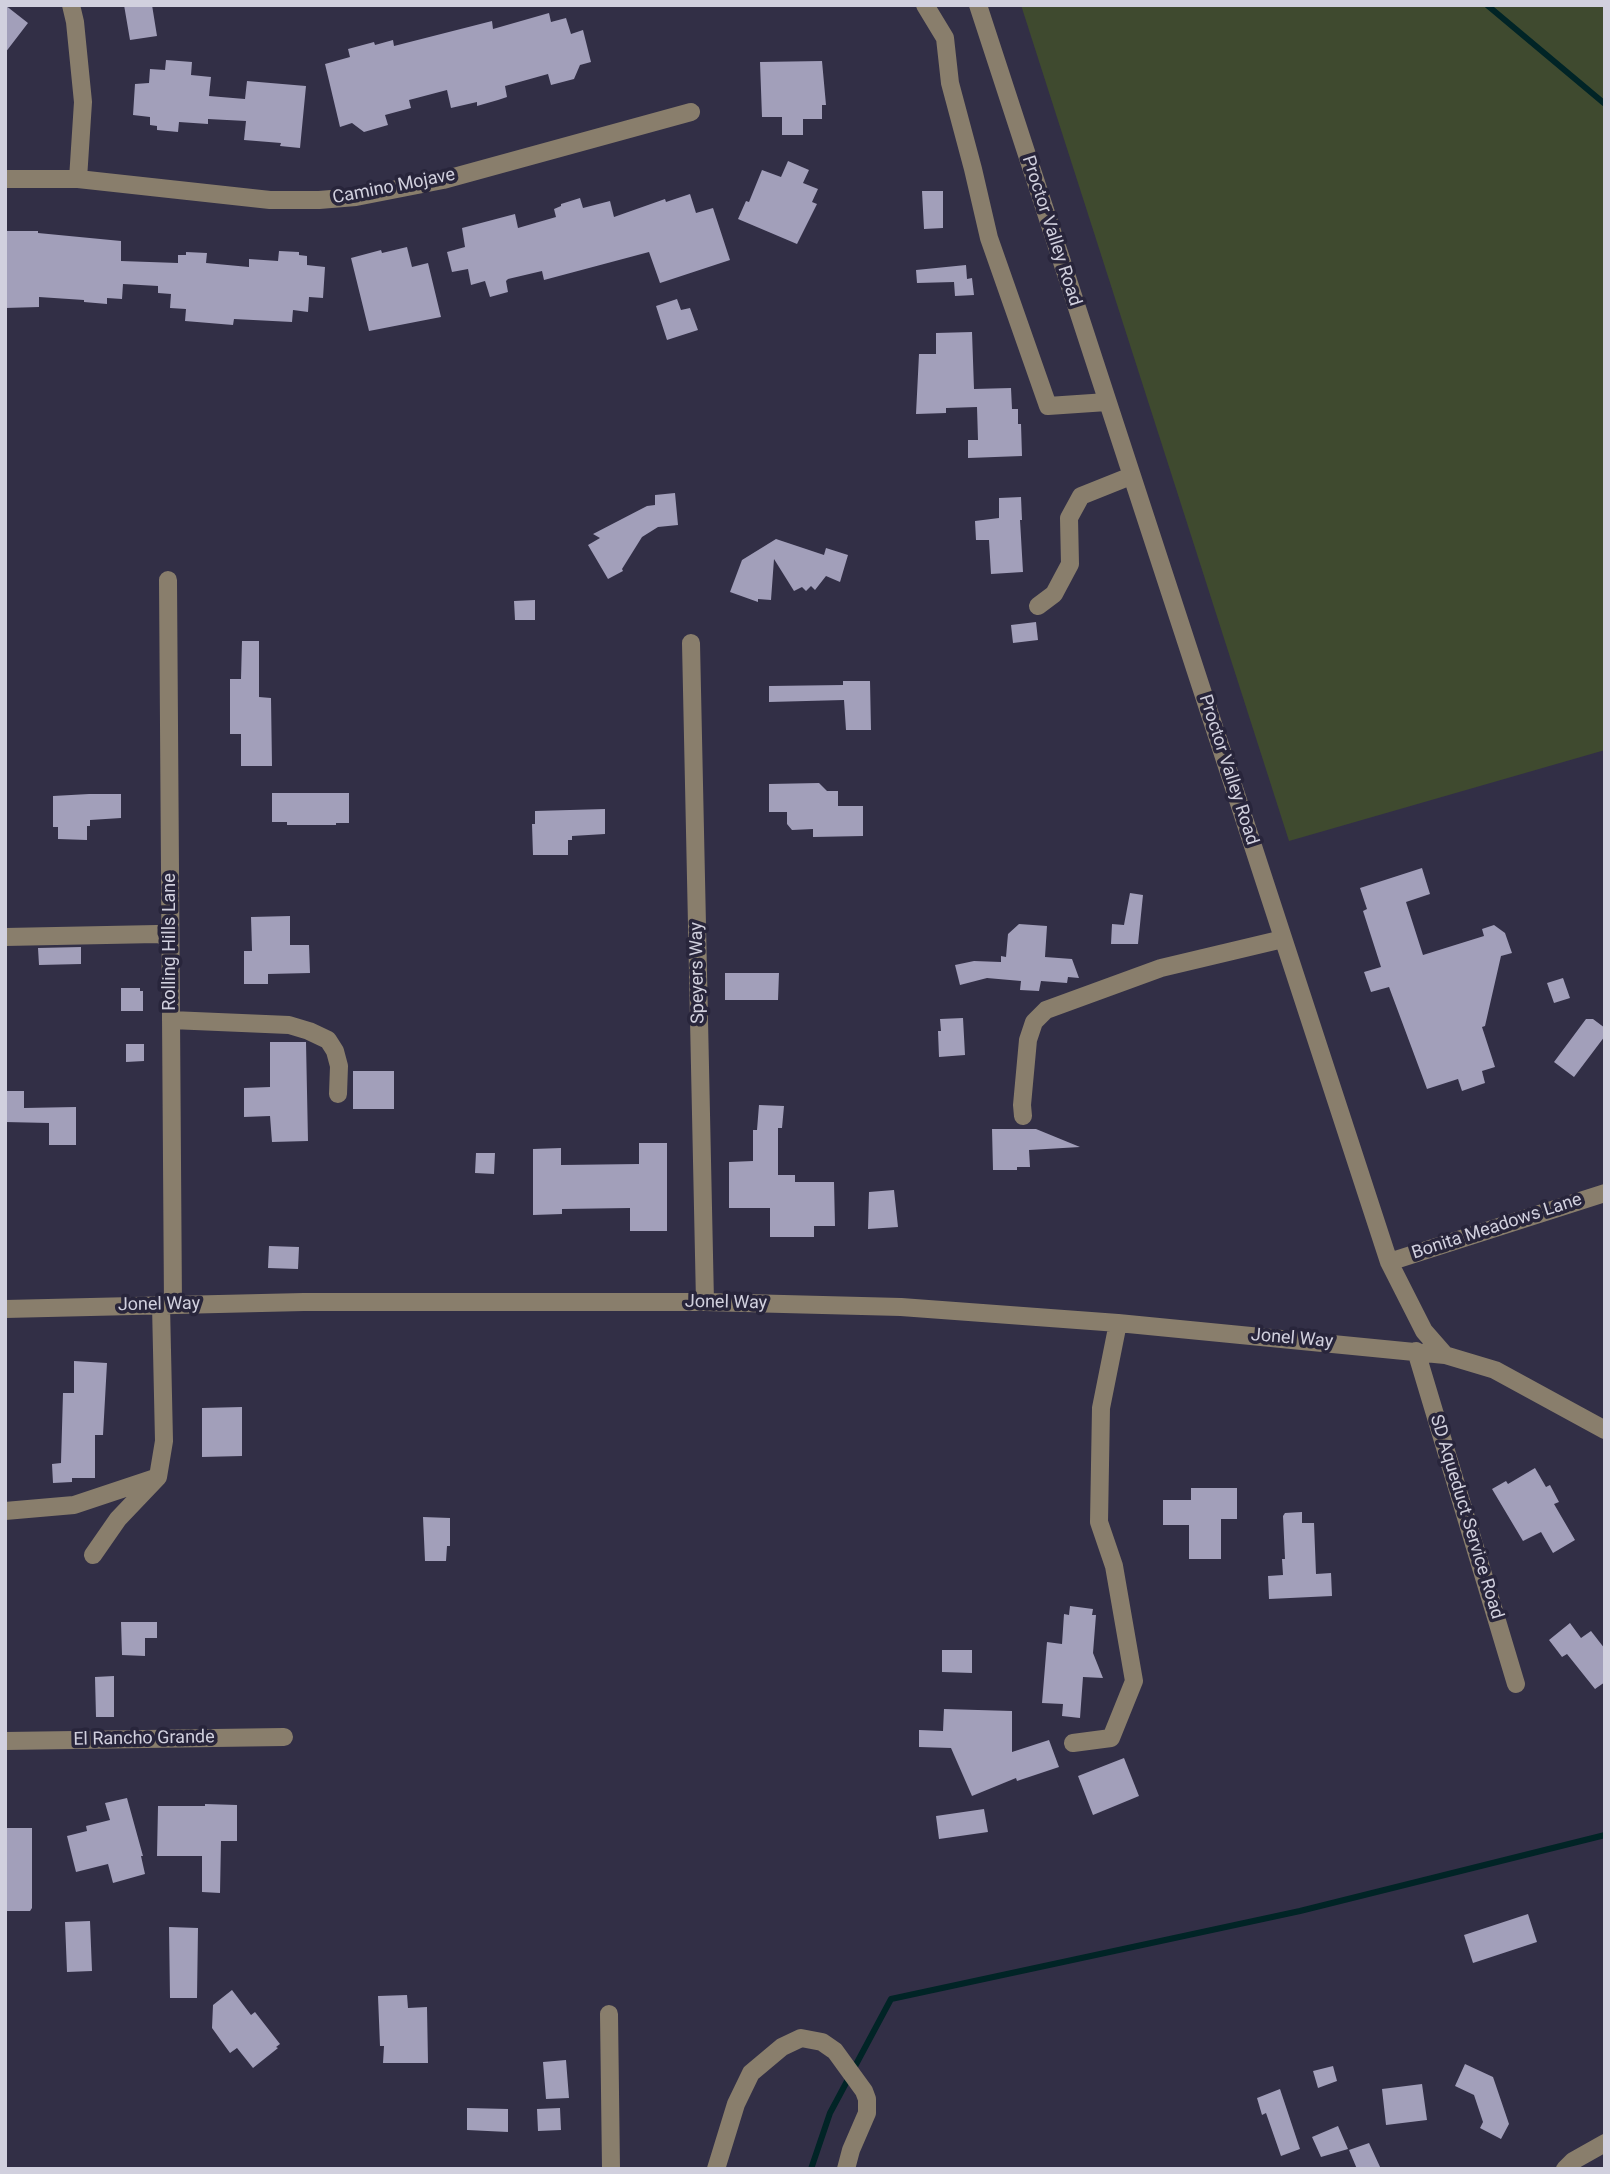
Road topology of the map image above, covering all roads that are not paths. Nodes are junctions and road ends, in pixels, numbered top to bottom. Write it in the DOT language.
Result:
graph roads {
  1 [pos="71,5"];
  2 [pos="925,5"];
  3 [pos="978,5"];
  4 [pos="691,113"];
  5 [pos="5,179"];
  6 [pos="78,179"];
  7 [pos="1107,402"];
  8 [pos="1131,476"];
  9 [pos="168,580"];
  10 [pos="1038,606"];
  11 [pos="691,643"];
  12 [pos="5,937"];
  13 [pos="170,937"];
  14 [pos="1283,939"];
  15 [pos="171,1020"];
  16 [pos="338,1094"];
  17 [pos="1023,1116"];
  18 [pos="1605,1193"];
  19 [pos="1389,1262"];
  20 [pos="705,1302"];
  21 [pos="167,1305"];
  22 [pos="5,1309"];
  23 [pos="1118,1323"];
  24 [pos="1416,1351"];
  25 [pos="1445,1355"];
  26 [pos="1605,1430"];
  27 [pos="158,1477"];
  28 [pos="5,1511"];
  29 [pos="93,1555"];
  30 [pos="1516,1684"];
  31 [pos="284,1737"];
  32 [pos="5,1741"];
  33 [pos="1073,1743"];
  34 [pos="610,2014"];
  35 [pos="1605,2143"];
  36 [pos="611,2169"];
  37 [pos="716,2169"];
  38 [pos="846,2169"];
  39 [pos="1565,2169"];
  1 -- 6 [label="street"];
  2 -- 7 [label="street"];
  3 -- 7 [label="street, Proctor Valley Road"];
  4 -- 6 [label="street, Camino Mojave"];
  5 -- 6 [label="street, Camino Mojave"];
  7 -- 8 [label="street, Proctor Valley Road"];
  8 -- 10 [label="street"];
  8 -- 14 [label="street, Proctor Valley Road"];
  9 -- 13 [label="street, Rolling Hills Lane"];
  11 -- 20 [label="street, Speyers Way"];
  12 -- 13 [label="street"];
  13 -- 15 [label="street, Rolling Hills Lane"];
  14 -- 17 [label="street"];
  14 -- 19 [label="street, Proctor Valley Road"];
  15 -- 16 [label="street"];
  15 -- 21 [label="street, Rolling Hills Lane"];
  18 -- 19 [label="street, Bonita Meadows Lane"];
  19 -- 25 [label="street, Proctor Valley Road"];
  20 -- 21 [label="street, Jonel Way"];
  20 -- 23 [label="street, Jonel Way"];
  21 -- 22 [label="street, Jonel Way"];
  21 -- 27 [label="street, Rolling Hills Lane"];
  23 -- 24 [label="street, Jonel Way"];
  23 -- 33 [label="street"];
  24 -- 25 [label="street, Jonel Way"];
  24 -- 30 [label="street, SD Aqueduct Service Road"];
  25 -- 26 [label="street"];
  27 -- 28 [label="street"];
  27 -- 29 [label="street"];
  31 -- 32 [label="street, El Rancho Grande"];
  34 -- 36 [label="street"];
  35 -- 39 [label="street"];
  37 -- 38 [label="street"];
}
